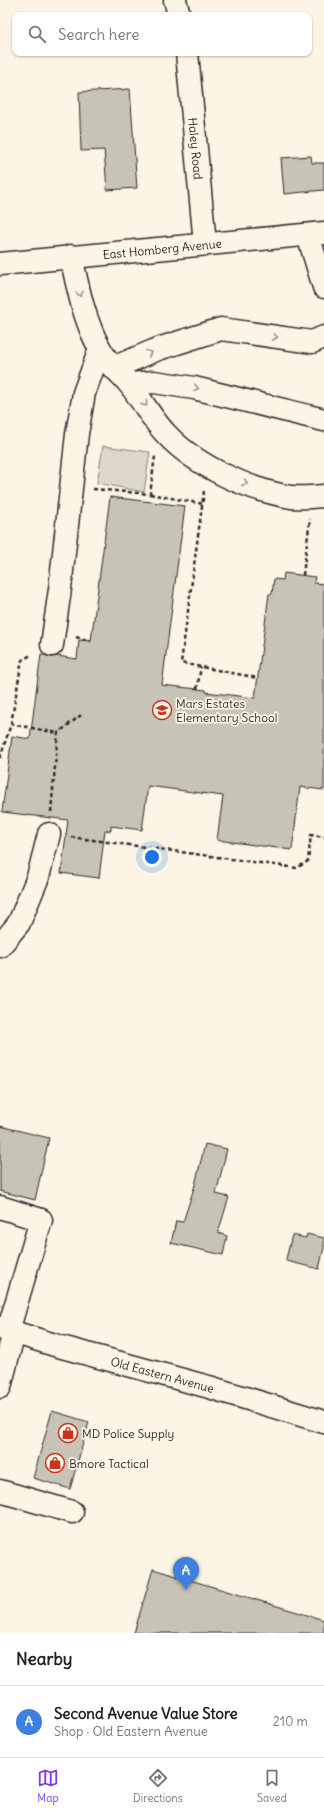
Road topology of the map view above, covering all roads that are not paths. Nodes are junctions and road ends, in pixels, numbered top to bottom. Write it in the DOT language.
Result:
graph roads {
  1 [pos="175,0"];
  2 [pos="179,12"];
  3 [pos="187,56"];
  4 [pos="316,234"];
  5 [pos="206,244"];
  6 [pos="71,256"];
  7 [pos="0,264"];
  8 [pos="324,287"];
  9 [pos="324,337"];
  10 [pos="100,349"];
  11 [pos="113,368"];
  12 [pos="130,384"];
  13 [pos="324,420"];
  14 [pos="319,496"];
  15 [pos="52,645"];
  16 [pos="48,834"];
  17 [pos="0,946"];
  18 [pos="0,1207"];
  19 [pos="8,1330"];
  20 [pos="0,1387"];
  21 [pos="324,1422"];
  22 [pos="0,1491"];
  23 [pos="72,1512"];
  1 -- 2 [label="street"];
  3 -- 5 [label="street, Haley Road"];
  4 -- 5 [label="street, East Homberg Avenue"];
  4 -- 8 [label="street"];
  5 -- 6 [label="street, East Homberg Avenue"];
  6 -- 7 [label="street, East Homberg Avenue"];
  6 -- 10 [label="street, one-way"];
  11 -- 9 [label="street, one-way"];
  10 -- 11 [label="street"];
  10 -- 15 [label="street"];
  11 -- 12 [label="street"];
  12 -- 13 [label="street, one-way"];
  12 -- 14 [label="street, one-way"];
  16 -- 17 [label="street"];
  18 -- 19 [label="street"];
  19 -- 20 [label="street"];
  19 -- 21 [label="street, Old Eastern Avenue"];
  22 -- 23 [label="street"];
}
